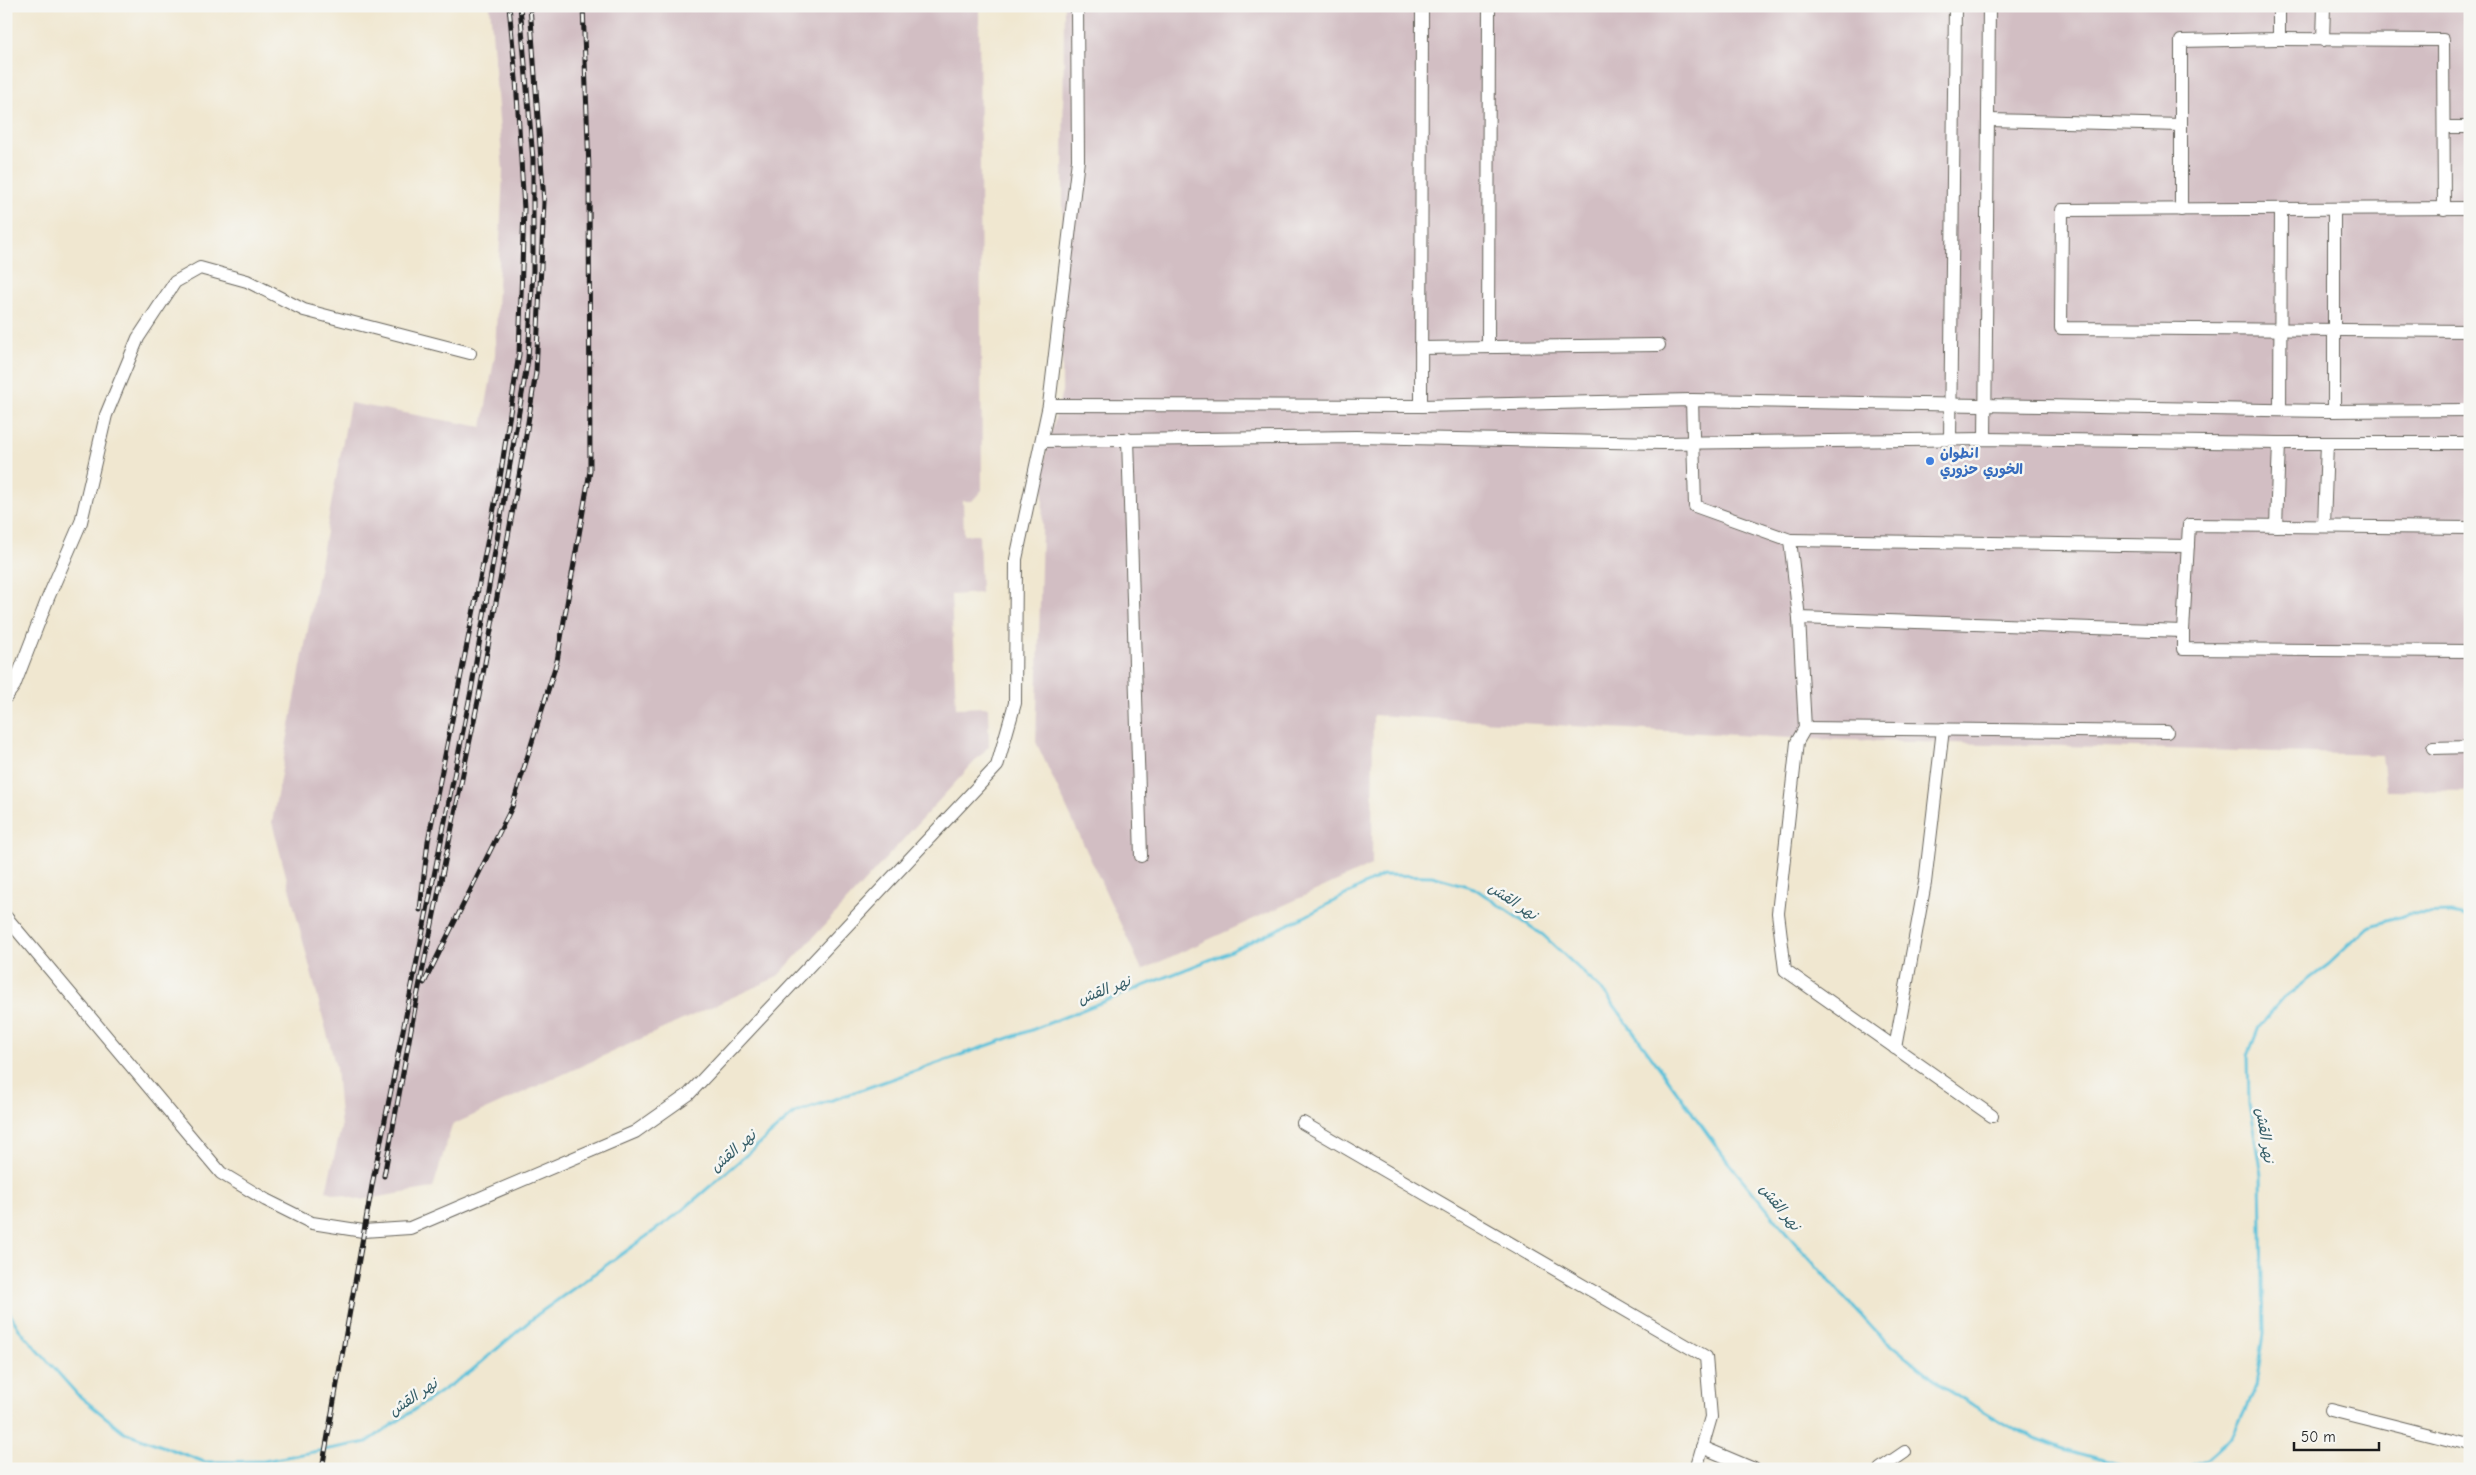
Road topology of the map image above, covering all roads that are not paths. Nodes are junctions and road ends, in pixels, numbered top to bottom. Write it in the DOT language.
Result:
graph roads {
  1 [pos="1077,6"];
  2 [pos="1422,6"];
  3 [pos="1488,6"];
  4 [pos="1955,6"];
  5 [pos="1989,6"];
  6 [pos="2279,6"];
  7 [pos="2324,6"];
  8 [pos="2279,39"];
  9 [pos="2324,40"];
  10 [pos="1989,120"];
  11 [pos="2182,125"];
  12 [pos="2444,127"];
  13 [pos="2470,127"];
  14 [pos="2470,208"];
  15 [pos="2281,209"];
  16 [pos="2334,209"];
  17 [pos="2444,209"];
  18 [pos="2181,210"];
  19 [pos="2279,330"];
  20 [pos="2333,330"];
  21 [pos="2470,331"];
  22 [pos="1659,345"];
  23 [pos="1488,347"];
  24 [pos="1421,348"];
  25 [pos="470,353"];
  26 [pos="1692,400"];
  27 [pos="1049,404"];
  28 [pos="1949,405"];
  29 [pos="1985,405"];
  30 [pos="1420,406"];
  31 [pos="2280,409"];
  32 [pos="2334,410"];
  33 [pos="2470,410"];
  34 [pos="1128,439"];
  35 [pos="1950,439"];
  36 [pos="1985,439"];
  37 [pos="1042,441"];
  38 [pos="2327,442"];
  39 [pos="1694,443"];
  40 [pos="2279,443"];
  41 [pos="2470,443"];
  42 [pos="2276,526"];
  43 [pos="2324,526"];
  44 [pos="2470,528"];
  45 [pos="1790,540"];
  46 [pos="2188,546"];
  47 [pos="1799,618"];
  48 [pos="2183,631"];
  49 [pos="2470,651"];
  50 [pos="6,697"];
  51 [pos="1806,728"];
  52 [pos="1943,729"];
  53 [pos="2167,732"];
  54 [pos="2470,747"];
  55 [pos="2434,748"];
  56 [pos="1141,856"];
  57 [pos="6,917"];
  58 [pos="1895,1048"];
  59 [pos="1992,1116"];
  60 [pos="1303,1123"];
  61 [pos="2331,1410"];
  62 [pos="2470,1445"];
  63 [pos="1702,1447"];
  64 [pos="1905,1452"];
  65 [pos="1696,1469"];
  66 [pos="1754,1469"];
  67 [pos="1880,1469"];
  1 -- 27 [label="street"];
  2 -- 24 [label="street"];
  3 -- 23 [label="street"];
  4 -- 28 [label="street"];
  5 -- 10 [label="street"];
  6 -- 8 [label="street"];
  7 -- 9 [label="street"];
  8 -- 9 [label="street"];
  8 -- 11 [label="street"];
  9 -- 12 [label="street"];
  10 -- 11 [label="street"];
  10 -- 29 [label="street"];
  11 -- 18 [label="street"];
  12 -- 13 [label="street"];
  12 -- 17 [label="street"];
  14 -- 17 [label="street"];
  15 -- 16 [label="street"];
  15 -- 18 [label="street"];
  15 -- 19 [label="street"];
  16 -- 17 [label="street"];
  16 -- 20 [label="street"];
  18 -- 19 [label="street"];
  19 -- 20 [label="street"];
  19 -- 31 [label="street"];
  20 -- 21 [label="street"];
  20 -- 32 [label="street"];
  22 -- 23 [label="street"];
  23 -- 24 [label="street"];
  24 -- 30 [label="street"];
  25 -- 50 [label="street"];
  26 -- 28 [label="street"];
  26 -- 30 [label="street"];
  26 -- 39 [label="street"];
  27 -- 30 [label="street"];
  27 -- 37 [label="street"];
  28 -- 29 [label="street"];
  28 -- 35 [label="street"];
  29 -- 31 [label="street"];
  29 -- 36 [label="street"];
  31 -- 32 [label="street"];
  32 -- 33 [label="street"];
  34 -- 37 [label="street"];
  34 -- 39 [label="street"];
  34 -- 56 [label="street"];
  35 -- 36 [label="street"];
  35 -- 39 [label="street"];
  36 -- 40 [label="street"];
  37 -- 57 [label="street"];
  38 -- 40 [label="street"];
  38 -- 41 [label="street"];
  38 -- 43 [label="street"];
  39 -- 45 [label="street"];
  40 -- 42 [label="street"];
  42 -- 43 [label="street"];
  42 -- 46 [label="street"];
  43 -- 44 [label="street"];
  45 -- 46 [label="street"];
  45 -- 47 [label="street"];
  46 -- 48 [label="street"];
  47 -- 48 [label="street"];
  47 -- 51 [label="street"];
  48 -- 49 [label="street"];
  51 -- 52 [label="street"];
  51 -- 58 [label="street"];
  52 -- 53 [label="street"];
  52 -- 58 [label="street"];
  54 -- 55 [label="street"];
  58 -- 59 [label="street"];
  60 -- 63 [label="street"];
  61 -- 62 [label="street"];
  63 -- 65 [label="street"];
  63 -- 66 [label="street"];
  64 -- 67 [label="street"];
}
